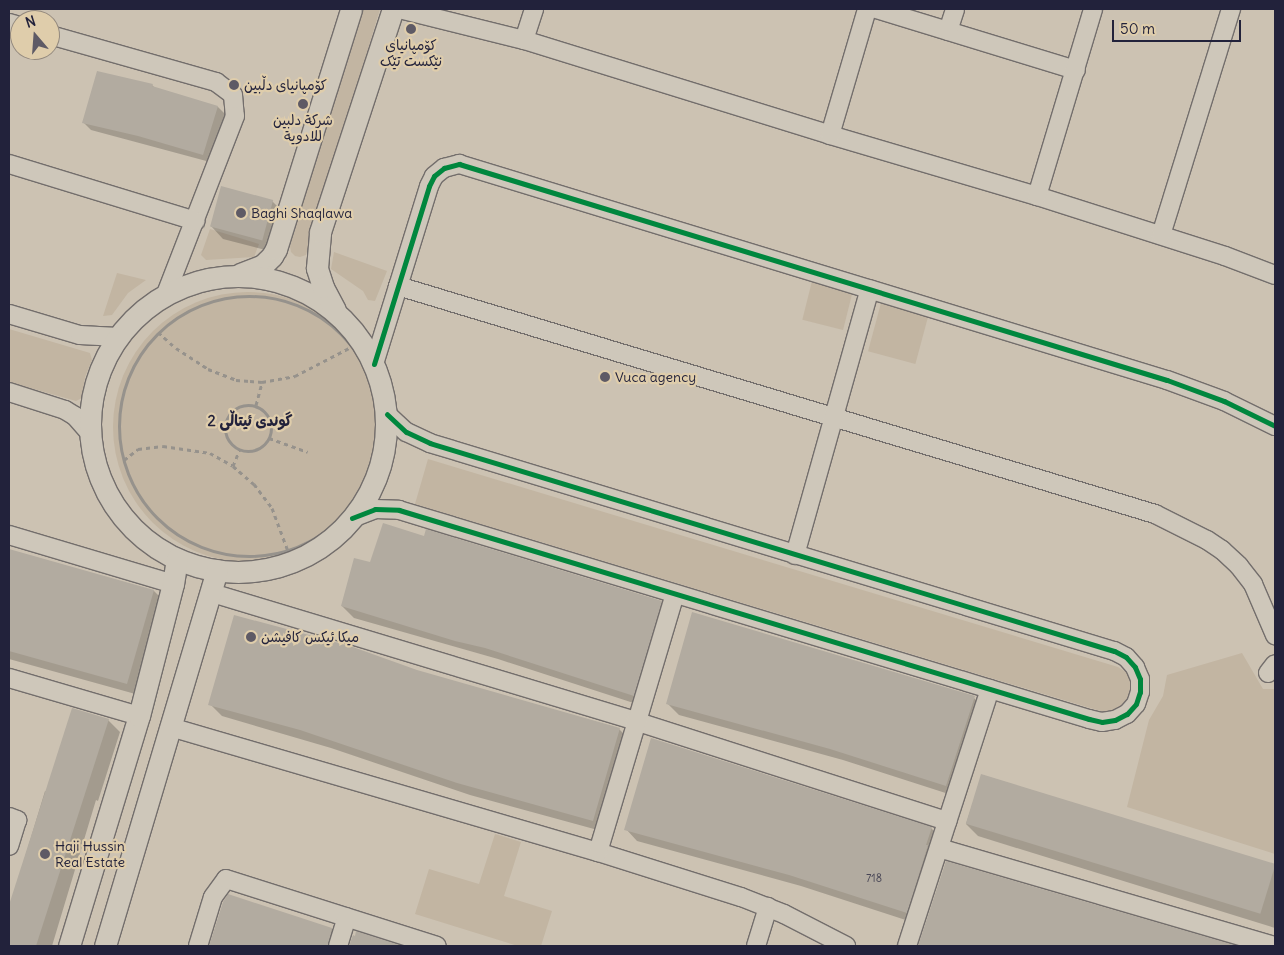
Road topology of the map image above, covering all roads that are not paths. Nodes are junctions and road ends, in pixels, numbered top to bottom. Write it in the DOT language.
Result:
graph roads {
  1 [pos="351,9"];
  2 [pos="393,9"];
  3 [pos="399,9"];
  4 [pos="534,9"];
  5 [pos="867,9"];
  6 [pos="876,9"];
  7 [pos="955,9"];
  8 [pos="1094,9"];
  9 [pos="1231,9"];
  10 [pos="948,31"];
  11 [pos="60,38"];
  12 [pos="524,40"];
  13 [pos="1076,70"];
  14 [pos="830,135"];
  15 [pos="9,164"];
  16 [pos="1037,196"];
  17 [pos="195,221"];
  18 [pos="1161,235"];
  19 [pos="1275,275"];
  20 [pos="233,276"];
  21 [pos="398,286"];
  22 [pos="870,290"];
  23 [pos="166,294"];
  24 [pos="336,312"];
  25 [pos="9,314"];
  26 [pos="118,337"];
  27 [pos="374,364"];
  28 [pos="9,392"];
  29 [pos="387,414"];
  30 [pos="835,417"];
  31 [pos="1275,426"];
  32 [pos="90,433"];
  33 [pos="352,518"];
  34 [pos="9,535"];
  35 [pos="795,555"];
  36 [pos="177,559"];
  37 [pos="217,570"];
  38 [pos="173,584"];
  39 [pos="212,593"];
  40 [pos="675,594"];
  41 [pos="1275,635"];
  42 [pos="9,678"];
  43 [pos="990,689"];
  44 [pos="139,716"];
  45 [pos="635,721"];
  46 [pos="170,727"];
  47 [pos="9,817"];
  48 [pos="947,821"];
  49 [pos="9,846"];
  50 [pos="939,848"];
  51 [pos="598,852"];
  52 [pos="768,907"];
  53 [pos="347,918"];
  54 [pos="69,946"];
  55 [pos="106,946"];
  56 [pos="198,946"];
  57 [pos="338,946"];
  58 [pos="437,946"];
  59 [pos="756,946"];
  60 [pos="846,946"];
  61 [pos="907,946"];
  62 [pos="1275,946"];
  1 -- 20 [label="street"];
  2 -- 24 [label="street"];
  3 -- 12 [label="street"];
  4 -- 12 [label="street"];
  5 -- 14 [label="street"];
  6 -- 10 [label="street"];
  7 -- 10 [label="street"];
  8 -- 13 [label="street"];
  9 -- 18 [label="street"];
  10 -- 13 [label="street"];
  11 -- 17 [label="street"];
  12 -- 14 [label="street"];
  13 -- 16 [label="street"];
  14 -- 16 [label="street"];
  15 -- 17 [label="street"];
  16 -- 18 [label="street"];
  17 -- 23 [label="street"];
  18 -- 19 [label="street"];
  20 -- 23 [label="street"];
  20 -- 24 [label="street"];
  21 -- 22 [label="street"];
  21 -- 27 [label="street"];
  21 -- 30 [label="street"];
  22 -- 30 [label="street"];
  22 -- 31 [label="street"];
  23 -- 26 [label="street"];
  24 -- 27 [label="street"];
  25 -- 26 [label="street"];
  26 -- 32 [label="street"];
  27 -- 29 [label="street"];
  28 -- 32 [label="street"];
  29 -- 33 [label="street"];
  29 -- 35 [label="street"];
  30 -- 35 [label="street"];
  30 -- 41 [label="street"];
  32 -- 36 [label="street"];
  33 -- 37 [label="street"];
  33 -- 40 [label="street"];
  34 -- 38 [label="street"];
  35 -- 43 [label="street"];
  36 -- 37 [label="street"];
  36 -- 38 [label="street"];
  37 -- 39 [label="street"];
  38 -- 44 [label="street"];
  39 -- 45 [label="street"];
  39 -- 46 [label="street"];
  40 -- 43 [label="street"];
  40 -- 45 [label="street"];
  42 -- 44 [label="street"];
  43 -- 48 [label="street"];
  44 -- 54 [label="street"];
  45 -- 48 [label="street"];
  45 -- 51 [label="street"];
  46 -- 51 [label="street"];
  46 -- 55 [label="street"];
  47 -- 49 [label="street"];
  48 -- 50 [label="street"];
  50 -- 61 [label="street"];
  50 -- 62 [label="street"];
  51 -- 52 [label="street"];
  52 -- 59 [label="street"];
  52 -- 60 [label="street"];
  53 -- 56 [label="street"];
  53 -- 57 [label="street"];
  53 -- 58 [label="street"];
}
